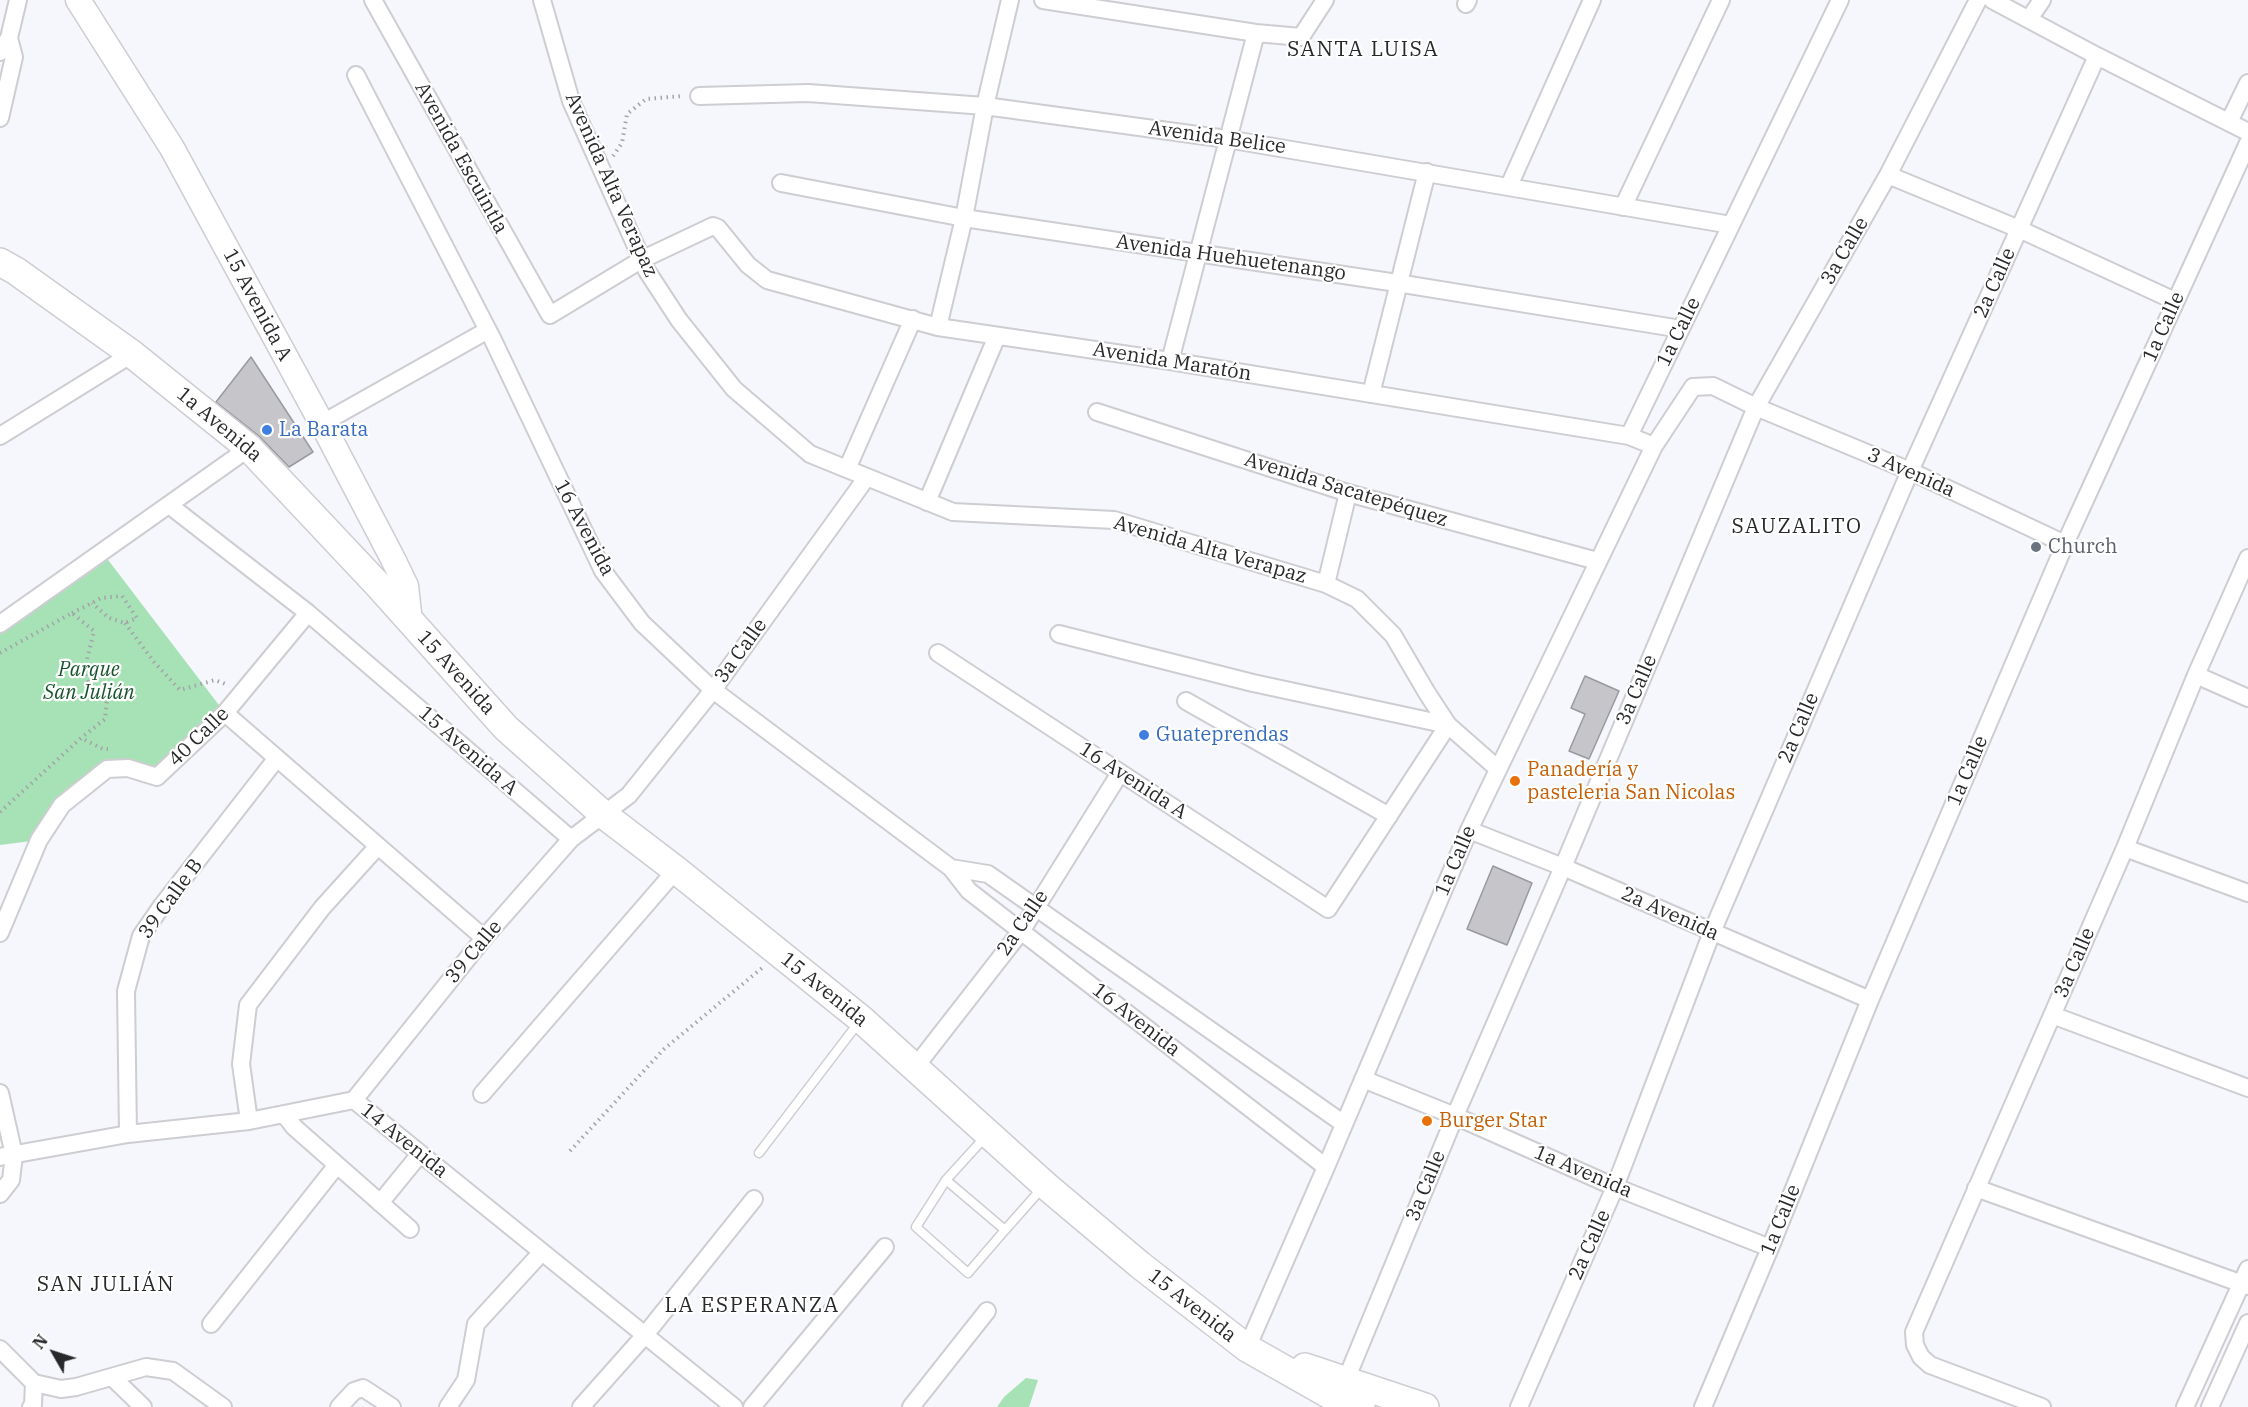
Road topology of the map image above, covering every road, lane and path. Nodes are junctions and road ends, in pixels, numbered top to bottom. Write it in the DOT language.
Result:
graph roads {
  1 [pos="18,0"];
  2 [pos="78,0"];
  3 [pos="373,0"];
  4 [pos="542,0"];
  5 [pos="1010,0"];
  6 [pos="1043,0"];
  7 [pos="1324,0"];
  8 [pos="1592,0"];
  9 [pos="1721,0"];
  10 [pos="1839,0"];
  11 [pos="1978,0"];
  12 [pos="1992,0"];
  13 [pos="2042,0"];
  14 [pos="2029,19"];
  15 [pos="1256,33"];
  16 [pos="4,45"];
  17 [pos="2097,56"];
  18 [pos="356,75"];
  19 [pos="2248,83"];
  20 [pos="699,96"];
  21 [pos="986,106"];
  22 [pos="0,118"];
  23 [pos="2229,122"];
  24 [pos="2248,132"];
  25 [pos="1227,139"];
  26 [pos="2248,142"];
  27 [pos="599,163"];
  28 [pos="1427,172"];
  29 [pos="1888,175"];
  30 [pos="781,183"];
  31 [pos="1509,186"];
  32 [pos="1623,207"];
  33 [pos="964,218"];
  34 [pos="1731,225"];
  35 [pos="2019,229"];
  36 [pos="1197,253"];
  37 [pos="641,260"];
  38 [pos="0,262"];
  39 [pos="1397,283"];
  40 [pos="2175,302"];
  41 [pos="913,320"];
  42 [pos="938,327"];
  43 [pos="1681,329"];
  44 [pos="490,335"];
  45 [pos="997,336"];
  46 [pos="132,354"];
  47 [pos="1170,361"];
  48 [pos="1693,387"];
  49 [pos="1371,394"];
  50 [pos="1756,407"];
  51 [pos="1096,412"];
  52 [pos="324,429"];
  53 [pos="0,436"];
  54 [pos="1629,436"];
  55 [pos="1654,446"];
  56 [pos="249,448"];
  57 [pos="847,469"];
  58 [pos="1910,471"];
  59 [pos="867,477"];
  60 [pos="1348,493"];
  61 [pos="927,502"];
  62 [pos="169,505"];
  63 [pos="2065,544"];
  64 [pos="2248,558"];
  65 [pos="1597,561"];
  66 [pos="1326,584"];
  67 [pos="92,603"];
  68 [pos="72,613"];
  69 [pos="308,613"];
  70 [pos="410,622"];
  71 [pos="125,623"];
  72 [pos="0,624"];
  73 [pos="1059,634"];
  74 [pos="0,653"];
  75 [pos="938,653"];
  76 [pos="2196,675"];
  77 [pos="713,690"];
  78 [pos="243,692"];
  79 [pos="2248,698"];
  80 [pos="1186,701"];
  81 [pos="225,713"];
  82 [pos="1448,725"];
  83 [pos="81,738"];
  84 [pos="112,750"];
  85 [pos="277,758"];
  86 [pos="1498,769"];
  87 [pos="1120,773"];
  88 [pos="0,812"];
  89 [pos="604,815"];
  90 [pos="1389,816"];
  91 [pos="1469,830"];
  92 [pos="571,839"];
  93 [pos="378,846"];
  94 [pos="2125,848"];
  95 [pos="1563,867"];
  96 [pos="951,868"];
  97 [pos="676,870"];
  98 [pos="2248,893"];
  99 [pos="1035,907"];
  100 [pos="1022,930"];
  101 [pos="0,933"];
  102 [pos="1712,933"];
  103 [pos="484,938"];
  104 [pos="779,954"];
  105 [pos="1870,1000"];
  106 [pos="2052,1015"];
  107 [pos="861,1019"];
  108 [pos="916,1066"];
  109 [pos="1363,1079"];
  110 [pos="2248,1088"];
  111 [pos="0,1093"];
  112 [pos="482,1094"];
  113 [pos="354,1100"];
  114 [pos="284,1114"];
  115 [pos="1455,1116"];
  116 [pos="249,1120"];
  117 [pos="1344,1124"];
  118 [pos="128,1134"];
  119 [pos="989,1134"];
  120 [pos="570,1151"];
  121 [pos="759,1153"];
  122 [pos="420,1154"];
  123 [pos="7,1156"];
  124 [pos="337,1165"];
  125 [pos="1326,1167"];
  126 [pos="946,1180"];
  127 [pos="1046,1185"];
  128 [pos="1615,1187"];
  129 [pos="1976,1188"];
  130 [pos="0,1194"];
  131 [pos="754,1199"];
  132 [pos="380,1203"];
  133 [pos="410,1229"];
  134 [pos="1005,1230"];
  135 [pos="885,1247"];
  136 [pos="1770,1248"];
  137 [pos="542,1252"];
  138 [pos="2246,1280"];
  139 [pos="987,1311"];
  140 [pos="2248,1323"];
  141 [pos="211,1324"];
  142 [pos="645,1335"];
  143 [pos="1247,1348"];
  144 [pos="0,1349"];
  145 [pos="112,1377"];
  146 [pos="34,1383"];
  147 [pos="1348,1395"];
  148 [pos="199,1401"];
  149 [pos="34,1406"];
  150 [pos="143,1407"];
  151 [pos="223,1407"];
  152 [pos="339,1407"];
  153 [pos="392,1407"];
  154 [pos="448,1407"];
  155 [pos="582,1407"];
  156 [pos="734,1407"];
  157 [pos="753,1407"];
  158 [pos="911,1407"];
  159 [pos="1425,1407"];
  160 [pos="1519,1407"];
  161 [pos="1703,1407"];
  162 [pos="2042,1407"];
  163 [pos="2185,1407"];
  164 [pos="2210,1407"];
  1 -- 16 [label="street"];
  2 -- 52 [label="street, 15 Avenida A"];
  3 -- 37 [label="street, Avenida Escuintla"];
  4 -- 27 [label="street, Avenida Alta Verapaz"];
  5 -- 21 [label="street"];
  6 -- 15 [label="street"];
  7 -- 15 [label="street"];
  8 -- 31 [label="street"];
  9 -- 32 [label="street"];
  10 -- 34 [label="street, 1a Calle"];
  11 -- 29 [label="street, 3a Calle"];
  12 -- 14 [label="street"];
  13 -- 14 [label="street"];
  14 -- 17 [label="street"];
  15 -- 25 [label="street"];
  16 -- 22 [label="street"];
  17 -- 23 [label="street"];
  17 -- 35 [label="street, 2a Calle"];
  18 -- 44 [label="street, 16 Avenida"];
  19 -- 23 [label="street"];
  20 -- 21 [label="street, Avenida Belice"];
  20 -- 27 [label="path"];
  21 -- 25 [label="street, Avenida Belice"];
  21 -- 33 [label="street"];
  23 -- 24 [label="street"];
  25 -- 28 [label="street, Avenida Belice"];
  25 -- 36 [label="street"];
  26 -- 40 [label="street, 1a Calle"];
  27 -- 37 [label="street, Avenida Alta Verapaz"];
  28 -- 31 [label="street, Avenida Belice"];
  28 -- 39 [label="street"];
  29 -- 35 [label="street"];
  29 -- 50 [label="street, 3a Calle"];
  30 -- 33 [label="street, Avenida Huehuetenango"];
  31 -- 32 [label="street, Avenida Belice"];
  32 -- 34 [label="street, Avenida Belice"];
  33 -- 36 [label="street, Avenida Huehuetenango"];
  33 -- 42 [label="street"];
  34 -- 43 [label="street, 1a Calle"];
  35 -- 40 [label="street"];
  35 -- 58 [label="street, 2a Calle"];
  36 -- 39 [label="street, Avenida Huehuetenango"];
  36 -- 47 [label="street"];
  37 -- 41 [label="street, Avenida Maratón"];
  37 -- 57 [label="street, Avenida Alta Verapaz"];
  38 -- 46 [label="main road, 1a Avenida"];
  39 -- 43 [label="street, Avenida Huehuetenango"];
  39 -- 49 [label="street"];
  40 -- 63 [label="street, 1a Calle"];
  41 -- 42 [label="street, Avenida Maratón"];
  41 -- 57 [label="street"];
  42 -- 45 [label="street, Avenida Maratón"];
  43 -- 54 [label="street, 1a Calle"];
  44 -- 52 [label="street"];
  44 -- 77 [label="street, 16 Avenida"];
  45 -- 47 [label="street, Avenida Maratón"];
  45 -- 61 [label="street"];
  46 -- 53 [label="street"];
  46 -- 56 [label="main road, 1a Avenida"];
  47 -- 49 [label="street, Avenida Maratón"];
  48 -- 50 [label="street, 3 Avenida"];
  48 -- 55 [label="street, 1a Calle"];
  49 -- 54 [label="street, Avenida Maratón"];
  50 -- 58 [label="street, 3 Avenida"];
  50 -- 95 [label="street, 3a Calle"];
  51 -- 60 [label="street, Avenida Sacatepéquez"];
  52 -- 70 [label="street, 15 Avenida A"];
  54 -- 55 [label="street, Avenida Maratón"];
  55 -- 65 [label="street, 1a Calle"];
  56 -- 62 [label="street"];
  56 -- 70 [label="main road, 1a Avenida"];
  57 -- 59 [label="street, Avenida Alta Verapaz"];
  58 -- 63 [label="street, 3 Avenida"];
  58 -- 102 [label="street, 2a Calle"];
  59 -- 61 [label="street, Avenida Alta Verapaz"];
  59 -- 77 [label="street, 3a Calle"];
  60 -- 65 [label="street, Avenida Sacatepéquez"];
  60 -- 66 [label="street"];
  61 -- 66 [label="street, Avenida Alta Verapaz"];
  62 -- 69 [label="street, 15 Avenida A"];
  62 -- 72 [label="street"];
  63 -- 105 [label="street, 1a Calle"];
  64 -- 76 [label="street, 3a Calle"];
  65 -- 86 [label="street, 1a Calle"];
  66 -- 82 [label="street, Avenida Alta Verapaz"];
  67 -- 68 [label="path"];
  67 -- 71 [label="path"];
  67 -- 71 [label="path"];
  68 -- 74 [label="path"];
  68 -- 83 [label="path"];
  69 -- 78 [label="street, 40 Calle"];
  69 -- 92 [label="street, 15 Avenida A"];
  70 -- 89 [label="main road, 15 Avenida"];
  71 -- 78 [label="path"];
  73 -- 82 [label="street"];
  75 -- 87 [label="street, 16 Avenida A"];
  76 -- 79 [label="street"];
  76 -- 94 [label="street, 3a Calle"];
  77 -- 89 [label="street, 3a Calle"];
  77 -- 96 [label="street, 16 Avenida"];
  78 -- 81 [label="street, 40 Calle"];
  80 -- 90 [label="street"];
  81 -- 85 [label="street"];
  81 -- 101 [label="street, 40 Calle"];
  82 -- 86 [label="street, Avenida Alta Verapaz"];
  82 -- 90 [label="street"];
  83 -- 84 [label="path"];
  83 -- 88 [label="path"];
  85 -- 93 [label="street"];
  85 -- 118 [label="street, 39 Calle B"];
  86 -- 91 [label="street, 1a Calle"];
  87 -- 90 [label="street, 16 Avenida A"];
  87 -- 99 [label="street, 2a Calle"];
  89 -- 92 [label="street, 39 Calle"];
  89 -- 97 [label="main road, 15 Avenida"];
  91 -- 95 [label="street, 2a Avenida"];
  91 -- 109 [label="street, 1a Calle"];
  92 -- 103 [label="street, 39 Calle"];
  93 -- 103 [label="street"];
  93 -- 116 [label="street"];
  94 -- 98 [label="street"];
  94 -- 106 [label="street, 3a Calle"];
  95 -- 102 [label="street, 2a Avenida"];
  95 -- 115 [label="street, 3a Calle"];
  96 -- 99 [label="street, 16 Avenida"];
  96 -- 100 [label="street, 16 Avenida"];
  97 -- 104 [label="main road, 15 Avenida"];
  97 -- 112 [label="street"];
  99 -- 100 [label="street, 2a Calle"];
  99 -- 117 [label="street, 16 Avenida"];
  100 -- 108 [label="street, 2a Calle"];
  100 -- 125 [label="street, 16 Avenida"];
  102 -- 105 [label="street, 2a Avenida"];
  102 -- 128 [label="street, 2a Calle"];
  103 -- 113 [label="street, 39 Calle"];
  104 -- 107 [label="main road, 15 Avenida"];
  104 -- 120 [label="path"];
  105 -- 136 [label="street, 1a Calle"];
  106 -- 110 [label="street"];
  106 -- 129 [label="street, 3a Calle"];
  107 -- 108 [label="main road, 15 Avenida"];
  107 -- 121 [label="lane"];
  108 -- 119 [label="main road, 15 Avenida"];
  109 -- 115 [label="street, 1a Avenida"];
  109 -- 117 [label="street, 1a Calle"];
  111 -- 123 [label="street"];
  113 -- 114 [label="street, 14 Avenida"];
  113 -- 122 [label="street, 14 Avenida"];
  114 -- 116 [label="street, 14 Avenida"];
  114 -- 124 [label="street"];
  115 -- 128 [label="street, 1a Avenida"];
  115 -- 147 [label="street, 3a Calle"];
  116 -- 118 [label="street, 14 Avenida"];
  117 -- 125 [label="street, 1a Calle"];
  118 -- 123 [label="street, 14 Avenida"];
  119 -- 126 [label="lane"];
  119 -- 127 [label="main road, 15 Avenida"];
  122 -- 132 [label="street"];
  122 -- 137 [label="street, 14 Avenida"];
  123 -- 130 [label="street"];
  124 -- 132 [label="street"];
  124 -- 141 [label="street"];
  125 -- 143 [label="street, 1a Calle"];
  126 -- 134 [label="lane"];
  126 -- 134 [label="lane"];
  127 -- 134 [label="lane"];
  127 -- 143 [label="main road, 15 Avenida"];
  128 -- 136 [label="street, 1a Avenida"];
  128 -- 160 [label="street, 2a Calle"];
  129 -- 138 [label="street"];
  129 -- 162 [label="street, 3a Calle"];
  131 -- 142 [label="street"];
  132 -- 133 [label="street"];
  135 -- 157 [label="street"];
  136 -- 161 [label="street, 1a Calle"];
  137 -- 142 [label="street, 14 Avenida"];
  137 -- 154 [label="street"];
  138 -- 163 [label="street"];
  139 -- 158 [label="street"];
  140 -- 164 [label="street"];
  142 -- 155 [label="street"];
  142 -- 156 [label="street, 14 Avenida"];
  143 -- 147 [label="main road, 15 Avenida"];
  144 -- 146 [label="street"];
  145 -- 146 [label="street"];
  145 -- 148 [label="street"];
  145 -- 150 [label="street"];
  146 -- 149 [label="street"];
  147 -- 159 [label="main road, 15 Avenida"];
  148 -- 151 [label="street"];
  152 -- 153 [label="street"];
}
